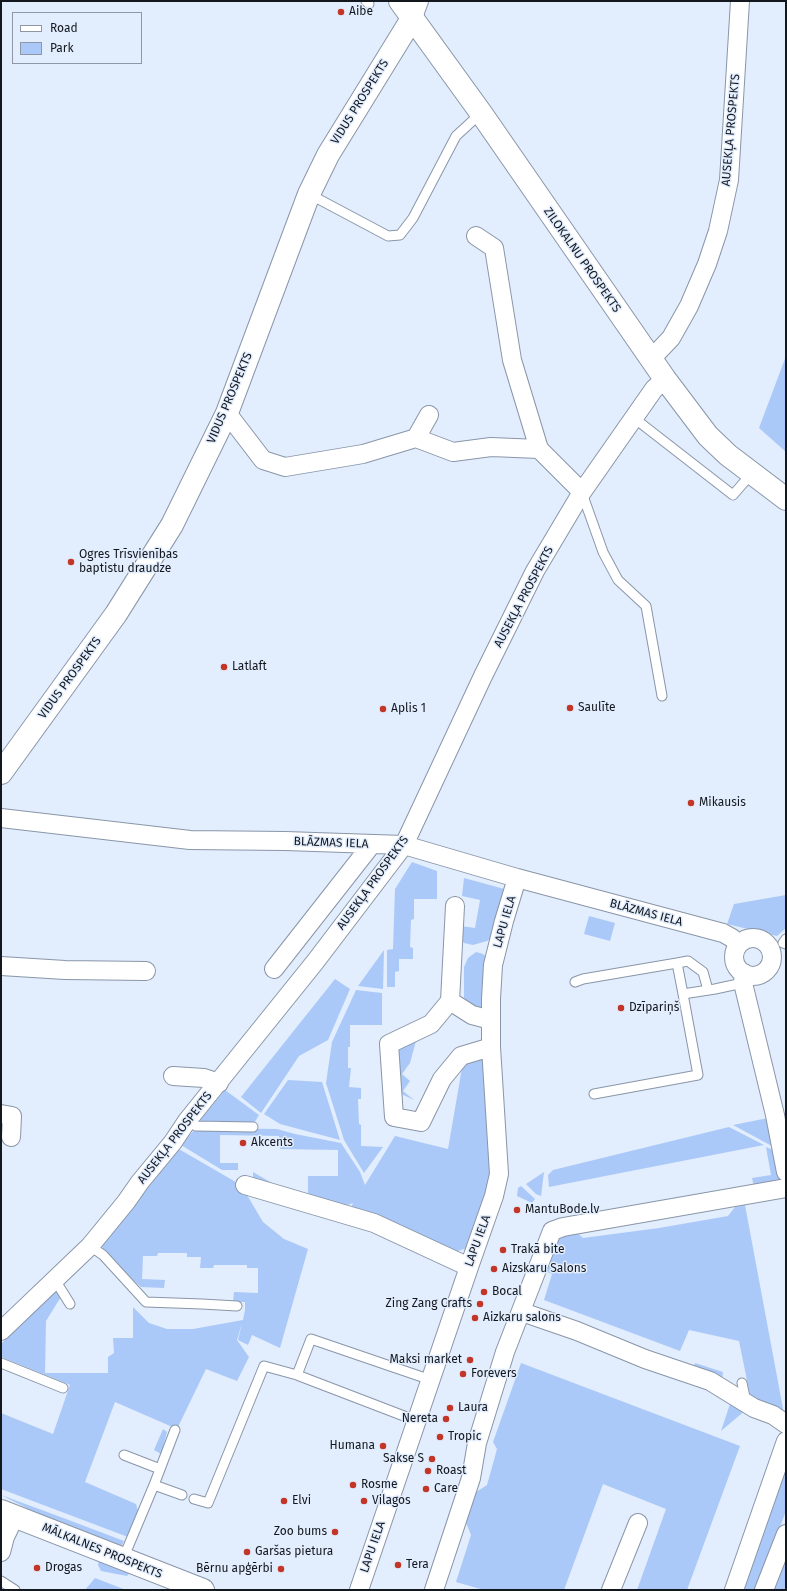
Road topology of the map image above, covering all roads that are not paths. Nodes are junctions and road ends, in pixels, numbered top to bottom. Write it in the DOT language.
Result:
graph roads {
  1 [pos="740,1"];
  2 [pos="411,6"];
  3 [pos="481,113"];
  4 [pos="309,194"];
  5 [pos="476,236"];
  6 [pos="651,359"];
  7 [pos="665,379"];
  8 [pos="227,413"];
  9 [pos="429,415"];
  10 [pos="634,418"];
  11 [pos="416,438"];
  12 [pos="539,449"];
  13 [pos="752,473"];
  14 [pos="582,492"];
  15 [pos="786,499"];
  16 [pos="662,696"];
  17 [pos="1,773"];
  18 [pos="1,818"];
  19 [pos="372,844"];
  20 [pos="404,845"];
  21 [pos="517,878"];
  22 [pos="455,906"];
  23 [pos="738,944"];
  24 [pos="781,944"];
  25 [pos="677,963"];
  26 [pos="1,966"];
  27 [pos="274,969"];
  28 [pos="146,971"];
  29 [pos="744,978"];
  30 [pos="575,982"];
  31 [pos="708,990"];
  32 [pos="683,994"];
  33 [pos="450,1001"];
  34 [pos="491,1020"];
  35 [pos="491,1047"];
  36 [pos="173,1076"];
  37 [pos="219,1083"];
  38 [pos="594,1094"];
  39 [pos="1,1114"];
  40 [pos="187,1121"];
  41 [pos="253,1127"];
  42 [pos="11,1136"];
  43 [pos="786,1172"];
  44 [pos="245,1185"];
  45 [pos="786,1188"];
  46 [pos="90,1246"];
  47 [pos="469,1266"];
  48 [pos="55,1280"];
  49 [pos="70,1304"];
  50 [pos="237,1306"];
  51 [pos="522,1312"];
  52 [pos="1,1331"];
  53 [pos="1,1363"];
  54 [pos="297,1375"];
  55 [pos="431,1380"];
  56 [pos="742,1383"];
  57 [pos="63,1388"];
  58 [pos="746,1404"];
  59 [pos="417,1421"];
  60 [pos="786,1424"];
  61 [pos="175,1430"];
  62 [pos="786,1441"];
  63 [pos="124,1455"];
  64 [pos="160,1469"];
  65 [pos="154,1485"];
  66 [pos="182,1495"];
  67 [pos="194,1499"];
  68 [pos="8,1514"];
  69 [pos="638,1524"];
  70 [pos="786,1534"];
  71 [pos="1,1552"];
  72 [pos="123,1559"];
  73 [pos="1,1581"];
  74 [pos="15,1590"];
  75 [pos="203,1590"];
  76 [pos="359,1590"];
  77 [pos="435,1590"];
  78 [pos="611,1590"];
  79 [pos="734,1590"];
  80 [pos="764,1590"];
  1 -- 6 [label="street, AUSEKĻA PROSPEKTS"];
  2 -- 3 [label="main road, ZILOKALNU PROSPEKTS"];
  2 -- 4 [label="main road, VIDUS PROSPEKTS"];
  3 -- 4 [label="lane"];
  3 -- 6 [label="main road, ZILOKALNU PROSPEKTS"];
  4 -- 8 [label="main road, VIDUS PROSPEKTS"];
  5 -- 12 [label="street"];
  6 -- 7 [label="main road, ZILOKALNU PROSPEKTS"];
  7 -- 10 [label="street, AUSEKĻA PROSPEKTS"];
  7 -- 13 [label="main road, ZILOKALNU PROSPEKTS"];
  8 -- 11 [label="street"];
  8 -- 17 [label="main road, VIDUS PROSPEKTS"];
  9 -- 11 [label="street"];
  10 -- 13 [label="lane"];
  10 -- 14 [label="street, AUSEKĻA PROSPEKTS"];
  11 -- 12 [label="street"];
  12 -- 14 [label="street"];
  13 -- 15 [label="main road, ZILOKALNU PROSPEKTS"];
  14 -- 16 [label="lane"];
  14 -- 20 [label="street, AUSEKĻA PROSPEKTS"];
  18 -- 19 [label="street, BLĀZMAS IELA"];
  19 -- 20 [label="street, BLĀZMAS IELA"];
  19 -- 27 [label="street"];
  20 -- 21 [label="street, BLĀZMAS IELA"];
  20 -- 37 [label="street, AUSEKĻA PROSPEKTS"];
  21 -- 23 [label="street, BLĀZMAS IELA"];
  21 -- 34 [label="street, LAPU IELA"];
  22 -- 33 [label="street"];
  23 -- 24 [label="street"];
  23 -- 29 [label="street"];
  24 -- 29 [label="street"];
  25 -- 30 [label="lane"];
  25 -- 31 [label="lane"];
  25 -- 32 [label="lane"];
  26 -- 28 [label="street"];
  29 -- 31 [label="lane"];
  29 -- 43 [label="street"];
  31 -- 32 [label="lane"];
  32 -- 38 [label="lane"];
  33 -- 34 [label="street"];
  33 -- 35 [label="street"];
  34 -- 35 [label="street, LAPU IELA"];
  35 -- 47 [label="street, LAPU IELA"];
  36 -- 37 [label="street"];
  37 -- 40 [label="street, AUSEKĻA PROSPEKTS"];
  39 -- 42 [label="street"];
  40 -- 41 [label="lane"];
  40 -- 46 [label="street, AUSEKĻA PROSPEKTS"];
  44 -- 47 [label="street"];
  45 -- 51 [label="street"];
  46 -- 48 [label="street, AUSEKĻA PROSPEKTS"];
  46 -- 50 [label="lane"];
  47 -- 55 [label="street, LAPU IELA"];
  48 -- 49 [label="lane"];
  48 -- 52 [label="street, AUSEKĻA PROSPEKTS"];
  51 -- 58 [label="street"];
  51 -- 77 [label="street"];
  53 -- 57 [label="lane"];
  54 -- 55 [label="lane"];
  54 -- 59 [label="lane"];
  54 -- 67 [label="lane"];
  55 -- 59 [label="street, LAPU IELA"];
  56 -- 58 [label="lane"];
  58 -- 60 [label="street"];
  59 -- 76 [label="street, LAPU IELA"];
  61 -- 64 [label="lane"];
  62 -- 79 [label="street"];
  63 -- 64 [label="lane"];
  64 -- 65 [label="lane"];
  65 -- 66 [label="lane"];
  65 -- 72 [label="lane"];
  68 -- 71 [label="street"];
  68 -- 72 [label="main road, MĀLKALNES PROSPEKTS"];
  69 -- 78 [label="street"];
  70 -- 80 [label="street"];
  72 -- 75 [label="main road, MĀLKALNES PROSPEKTS"];
  73 -- 74 [label="lane"];
}
